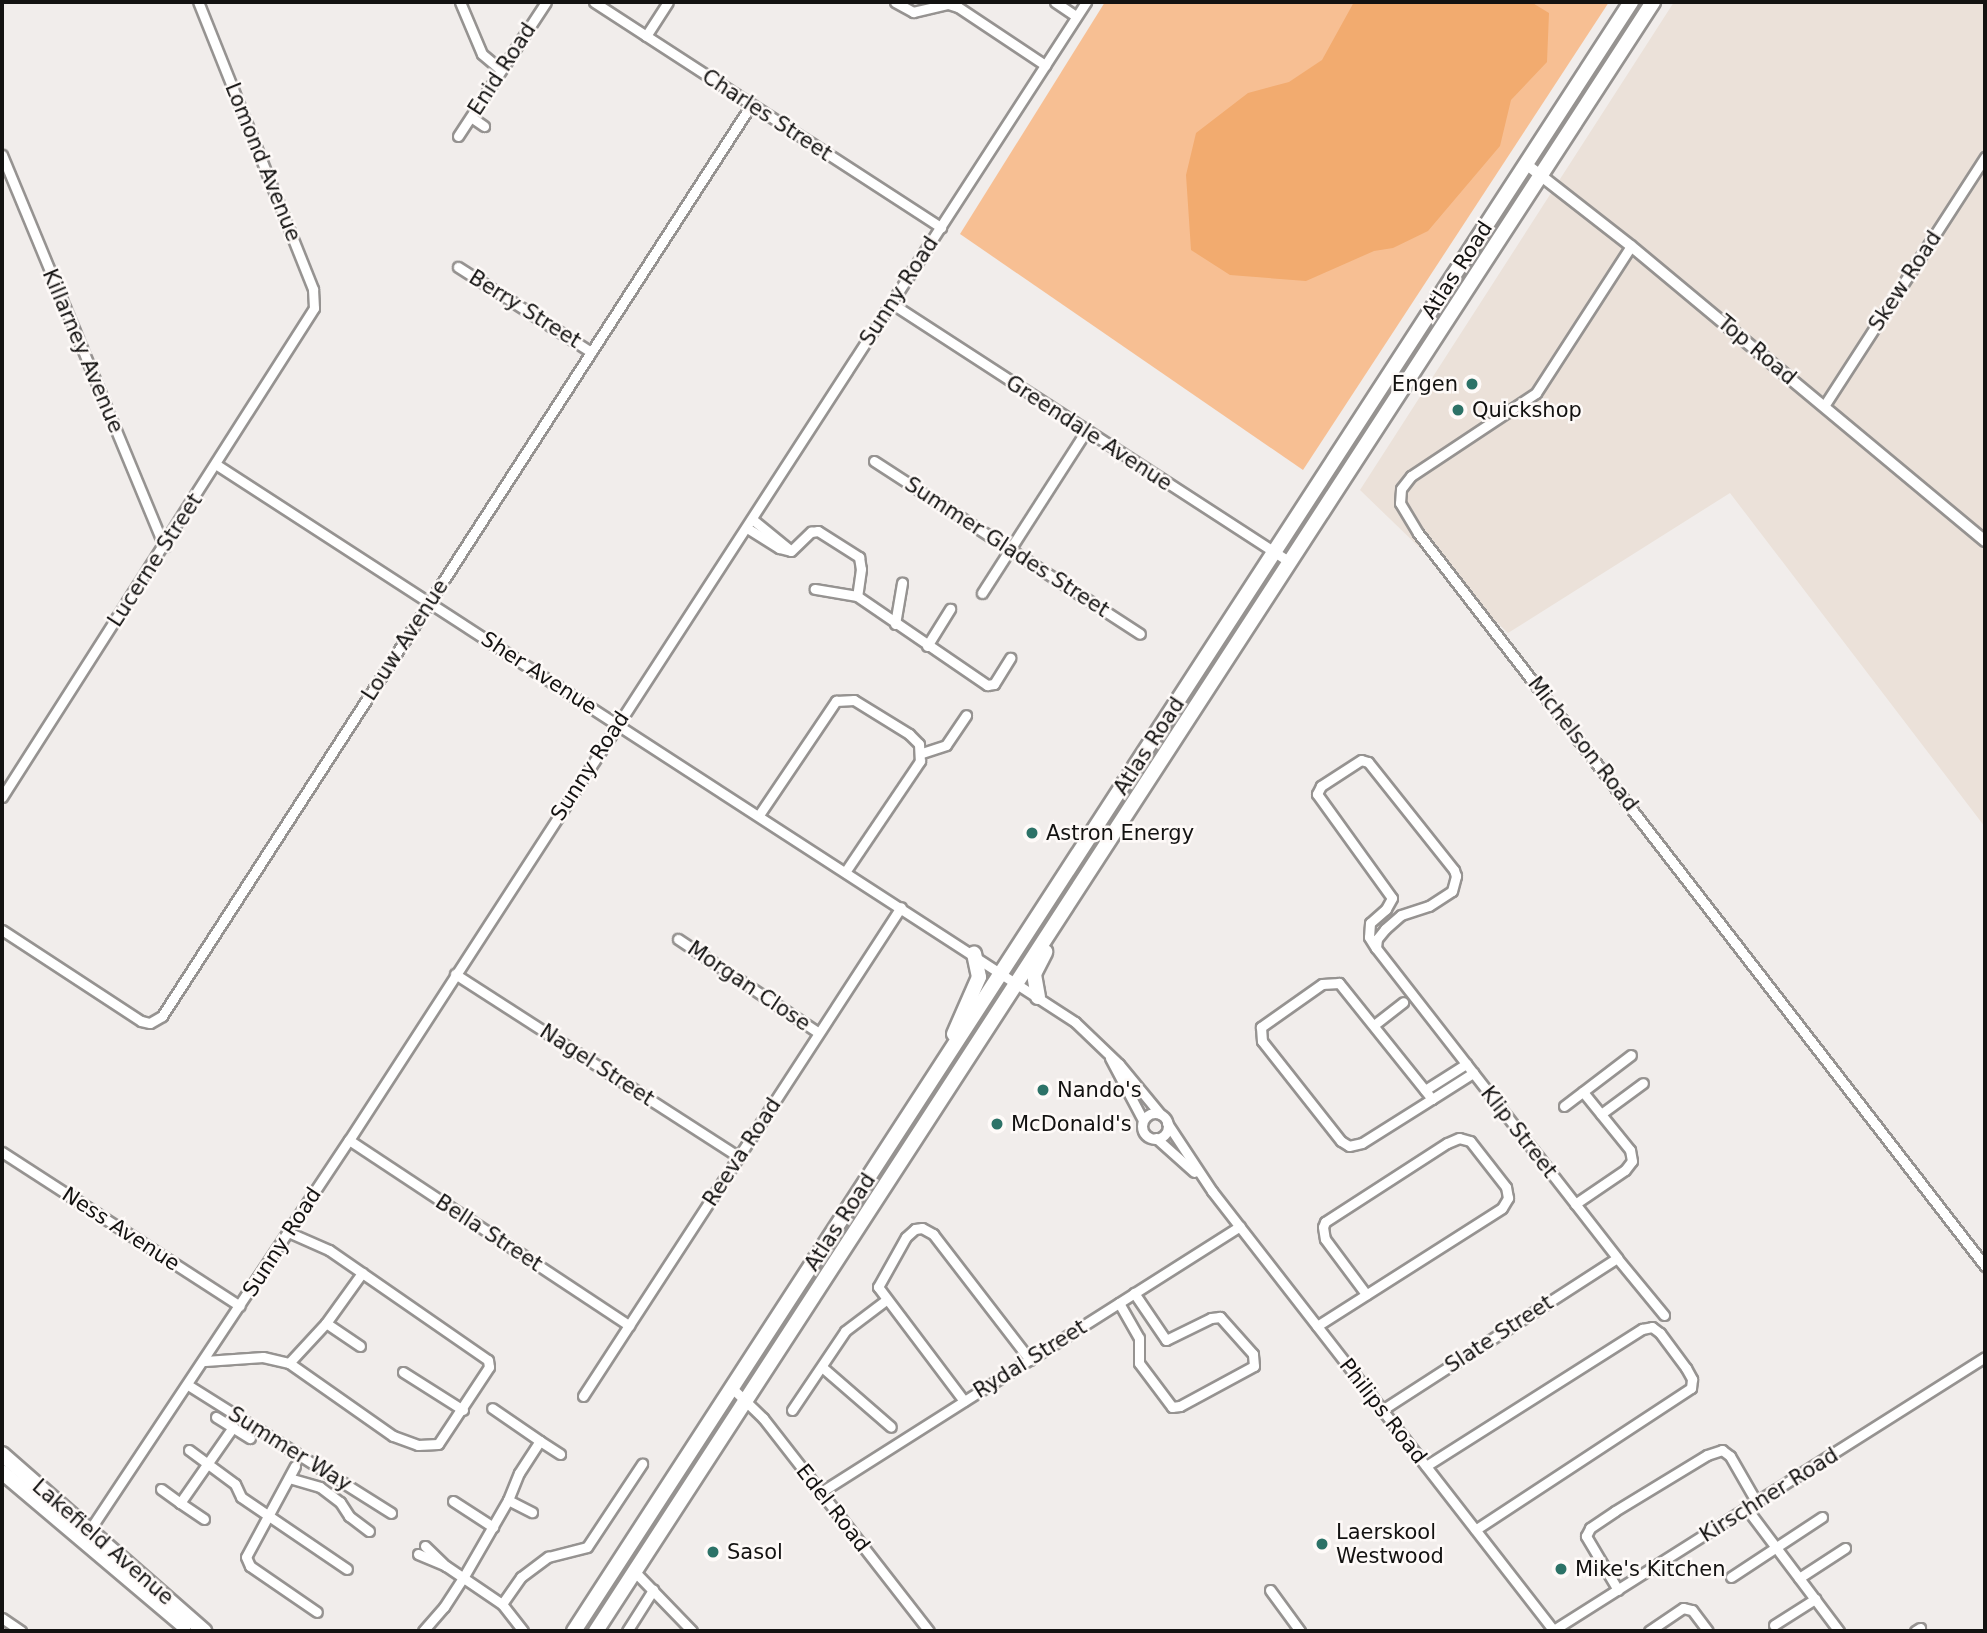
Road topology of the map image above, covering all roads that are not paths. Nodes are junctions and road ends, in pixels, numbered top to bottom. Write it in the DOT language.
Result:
graph roads {
  1 [pos="198,2"];
  2 [pos="460,2"];
  3 [pos="546,2"];
  4 [pos="594,2"];
  5 [pos="668,2"];
  6 [pos="895,2"];
  7 [pos="1055,2"];
  8 [pos="1086,2"];
  9 [pos="1631,2"];
  10 [pos="1653,2"];
  11 [pos="1076,16"];
  12 [pos="646,36"];
  13 [pos="1045,65"];
  14 [pos="500,69"];
  15 [pos="751,105"];
  16 [pos="471,117"];
  17 [pos="485,126"];
  18 [pos="458,136"];
  19 [pos="2,155"];
  20 [pos="1985,157"];
  21 [pos="1526,164"];
  22 [pos="1542,176"];
  23 [pos="942,227"];
  24 [pos="1631,246"];
  25 [pos="458,267"];
  26 [pos="891,303"];
  27 [pos="308,323"];
  28 [pos="591,352"];
  29 [pos="1824,406"];
  30 [pos="1086,431"];
  31 [pos="874,461"];
  32 [pos="217,465"];
  33 [pos="750,524"];
  34 [pos="1985,541"];
  35 [pos="164,547"];
  36 [pos="1010,550"];
  37 [pos="1274,552"];
  38 [pos="1288,561"];
  39 [pos="902,583"];
  40 [pos="816,589"];
  41 [pos="982,593"];
  42 [pos="857,596"];
  43 [pos="429,604"];
  44 [pos="950,609"];
  45 [pos="895,624"];
  46 [pos="1140,634"];
  47 [pos="926,646"];
  48 [pos="1010,658"];
  49 [pos="966,715"];
  50 [pos="618,724"];
  51 [pos="922,752"];
  52 [pos="2,797"];
  53 [pos="759,815"];
  54 [pos="845,872"];
  55 [pos="901,907"];
  56 [pos="1062,912"];
  57 [pos="2,930"];
  58 [pos="678,939"];
  59 [pos="1376,948"];
  60 [pos="974,954"];
  61 [pos="1002,972"];
  62 [pos="455,974"];
  63 [pos="1016,982"];
  64 [pos="1038,997"];
  65 [pos="1403,1002"];
  66 [pos="1374,1025"];
  67 [pos="819,1033"];
  68 [pos="1631,1055"];
  69 [pos="1110,1056"];
  70 [pos="1465,1063"];
  71 [pos="940,1072"];
  72 [pos="1473,1073"];
  73 [pos="1643,1083"];
  74 [pos="1425,1090"];
  75 [pos="1583,1092"];
  76 [pos="1432,1099"];
  77 [pos="1564,1106"];
  78 [pos="1160,1114"];
  79 [pos="1601,1114"];
  80 [pos="1143,1120"];
  81 [pos="1167,1123"];
  82 [pos="1156,1138"];
  83 [pos="349,1140"];
  84 [pos="2,1152"];
  85 [pos="739,1157"];
  86 [pos="1212,1191"];
  87 [pos="1574,1204"];
  88 [pos="1240,1226"];
  89 [pos="288,1232"];
  90 [pos="1617,1258"];
  91 [pos="1985,1266"];
  92 [pos="362,1273"];
  93 [pos="1134,1293"];
  94 [pos="1366,1294"];
  95 [pos="886,1300"];
  96 [pos="1119,1303"];
  97 [pos="240,1306"];
  98 [pos="1664,1315"];
  99 [pos="326,1323"];
  100 [pos="629,1325"];
  101 [pos="1317,1326"];
  102 [pos="360,1346"];
  103 [pos="1985,1357"];
  104 [pos="1030,1360"];
  105 [pos="205,1362"];
  106 [pos="289,1363"];
  107 [pos="822,1367"];
  108 [pos="403,1372"];
  109 [pos="188,1385"];
  110 [pos="733,1389"];
  111 [pos="583,1396"];
  112 [pos="746,1400"];
  113 [pos="964,1401"];
  114 [pos="492,1408"];
  115 [pos="463,1409"];
  116 [pos="792,1410"];
  117 [pos="1382,1410"];
  118 [pos="216,1417"];
  119 [pos="233,1427"];
  120 [pos="891,1427"];
  121 [pos="250,1438"];
  122 [pos="540,1441"];
  123 [pos="189,1450"];
  124 [pos="2,1454"];
  125 [pos="560,1454"];
  126 [pos="207,1464"];
  127 [pos="642,1464"];
  128 [pos="295,1466"];
  129 [pos="1426,1466"];
  130 [pos="2,1472"];
  131 [pos="289,1478"];
  132 [pos="160,1489"];
  133 [pos="821,1492"];
  134 [pos="508,1500"];
  135 [pos="453,1501"];
  136 [pos="180,1503"];
  137 [pos="1756,1503"];
  138 [pos="1747,1509"];
  139 [pos="391,1513"];
  140 [pos="532,1513"];
  141 [pos="268,1515"];
  142 [pos="1822,1517"];
  143 [pos="204,1519"];
  144 [pos="493,1527"];
  145 [pos="1475,1530"];
  146 [pos="369,1531"];
  147 [pos="87,1534"];
  148 [pos="1775,1546"];
  149 [pos="1845,1548"];
  150 [pos="421,1550"];
  151 [pos="346,1569"];
  152 [pos="635,1572"];
  153 [pos="1731,1577"];
  154 [pos="463,1578"];
  155 [pos="1799,1578"];
  156 [pos="653,1590"];
  157 [pos="1270,1590"];
  158 [pos="1618,1590"];
  159 [pos="1815,1599"];
  160 [pos="502,1604"];
  161 [pos="317,1612"];
  162 [pos="2,1618"];
  163 [pos="1774,1625"];
  164 [pos="21,1631"];
  165 [pos="191,1631"];
  166 [pos="204,1631"];
  167 [pos="423,1631"];
  168 [pos="523,1631"];
  169 [pos="574,1631"];
  170 [pos="596,1631"];
  171 [pos="627,1631"];
  172 [pos="692,1631"];
  173 [pos="929,1631"];
  174 [pos="1300,1631"];
  175 [pos="1553,1631"];
  176 [pos="1649,1631"];
  177 [pos="1708,1631"];
  178 [pos="1839,1631"];
  1 -- 27 [label="street, Lomond Avenue"];
  2 -- 14 [label="street"];
  3 -- 14 [label="street, Enid Road"];
  4 -- 12 [label="street, Charles Street"];
  5 -- 12 [label="street"];
  6 -- 13 [label="street"];
  7 -- 11 [label="street"];
  8 -- 11 [label="street, Sunny Road"];
  9 -- 21 [label="main road, Atlas Road"];
  10 -- 22 [label="main road, Atlas Road"];
  11 -- 13 [label="street, Sunny Road"];
  12 -- 15 [label="street, Charles Street"];
  13 -- 23 [label="street, Sunny Road"];
  14 -- 16 [label="street, Enid Road"];
  15 -- 23 [label="street, Charles Street"];
  15 -- 28 [label="street, Louw Avenue"];
  16 -- 17 [label="street"];
  16 -- 18 [label="street, Enid Road"];
  19 -- 35 [label="street, Killarney Avenue"];
  20 -- 29 [label="street, Skew Road"];
  21 -- 22 [label="street, Top Road"];
  21 -- 37 [label="main road, Atlas Road"];
  22 -- 24 [label="street, Top Road"];
  22 -- 38 [label="main road, Atlas Road"];
  23 -- 26 [label="street, Sunny Road"];
  24 -- 29 [label="street, Top Road"];
  24 -- 91 [label="street, Michelson Road"];
  25 -- 28 [label="street, Berry Street"];
  26 -- 30 [label="street, Greendale Avenue"];
  26 -- 33 [label="street, Sunny Road"];
  27 -- 32 [label="street, Lucerne Street"];
  28 -- 43 [label="street, Louw Avenue"];
  29 -- 34 [label="street, Top Road"];
  30 -- 36 [label="street"];
  30 -- 37 [label="street, Greendale Avenue"];
  31 -- 36 [label="street, Summer Glades Street"];
  32 -- 35 [label="street, Lucerne Street"];
  32 -- 43 [label="street, Sher Avenue"];
  33 -- 42 [label="street"];
  33 -- 50 [label="street, Sunny Road"];
  35 -- 52 [label="street, Lucerne Street"];
  36 -- 41 [label="street"];
  36 -- 46 [label="street, Summer Glades Street"];
  37 -- 38 [label="street, Greendale Avenue"];
  37 -- 61 [label="main road, Atlas Road"];
  38 -- 56 [label="main road, Atlas Road"];
  39 -- 45 [label="street"];
  40 -- 42 [label="street"];
  42 -- 45 [label="street"];
  43 -- 50 [label="street, Sher Avenue"];
  43 -- 57 [label="street, Louw Avenue"];
  44 -- 47 [label="street"];
  45 -- 47 [label="street"];
  47 -- 48 [label="street"];
  49 -- 51 [label="street"];
  50 -- 53 [label="street, Sher Avenue"];
  50 -- 62 [label="street, Sunny Road"];
  51 -- 53 [label="street"];
  51 -- 54 [label="street"];
  53 -- 54 [label="street, Sher Avenue"];
  54 -- 55 [label="street, Sher Avenue"];
  55 -- 60 [label="street, Sher Avenue"];
  55 -- 67 [label="street, Reeva Road"];
  56 -- 63 [label="main road, Atlas Road"];
  56 -- 64 [label="main road"];
  58 -- 67 [label="street, Morgan Close"];
  59 -- 59 [label="street"];
  59 -- 70 [label="street, Klip Street"];
  60 -- 61 [label="street, Sher Avenue"];
  60 -- 71 [label="main road"];
  61 -- 63 [label="street"];
  61 -- 71 [label="main road, Atlas Road"];
  62 -- 83 [label="street, Sunny Road"];
  62 -- 85 [label="street, Nagel Street"];
  63 -- 64 [label="street"];
  63 -- 112 [label="main road, Atlas Road"];
  64 -- 69 [label="street"];
  65 -- 66 [label="street"];
  66 -- 74 [label="street"];
  66 -- 76 [label="street"];
  67 -- 85 [label="street, Reeva Road"];
  68 -- 75 [label="street"];
  69 -- 78 [label="street"];
  69 -- 80 [label="street"];
  70 -- 72 [label="street, Klip Street"];
  70 -- 74 [label="street"];
  71 -- 110 [label="main road, Atlas Road"];
  72 -- 76 [label="street"];
  72 -- 87 [label="street, Klip Street"];
  73 -- 79 [label="street"];
  74 -- 76 [label="street"];
  75 -- 77 [label="street"];
  75 -- 79 [label="street"];
  78 -- 80 [label="street"];
  78 -- 81 [label="street"];
  79 -- 87 [label="street"];
  80 -- 82 [label="street"];
  81 -- 82 [label="street"];
  81 -- 86 [label="street, Philips Road"];
  82 -- 86 [label="street, Philips Road"];
  83 -- 89 [label="street, Sunny Road"];
  83 -- 100 [label="street, Bella Street"];
  84 -- 97 [label="street, Ness Avenue"];
  85 -- 100 [label="street, Reeva Road"];
  86 -- 88 [label="street, Philips Road"];
  87 -- 90 [label="street, Klip Street"];
  88 -- 93 [label="street, Rydal Street"];
  88 -- 101 [label="street, Philips Road"];
  89 -- 92 [label="street"];
  89 -- 97 [label="street, Sunny Road"];
  90 -- 98 [label="street, Klip Street"];
  90 -- 117 [label="street, Slate Street"];
  92 -- 99 [label="street"];
  92 -- 115 [label="street"];
  93 -- 96 [label="street, Rydal Street"];
  93 -- 96 [label="street"];
  94 -- 94 [label="street"];
  94 -- 101 [label="street"];
  95 -- 104 [label="street"];
  95 -- 107 [label="street"];
  95 -- 113 [label="street"];
  96 -- 104 [label="street, Rydal Street"];
  97 -- 105 [label="street, Sunny Road"];
  99 -- 102 [label="street"];
  99 -- 106 [label="street"];
  100 -- 111 [label="street, Reeva Road"];
  101 -- 117 [label="street, Philips Road"];
  103 -- 137 [label="street, Kirschner Road"];
  104 -- 113 [label="street, Rydal Street"];
  105 -- 106 [label="street"];
  105 -- 109 [label="street, Sunny Road"];
  106 -- 115 [label="street"];
  107 -- 116 [label="street"];
  107 -- 120 [label="street"];
  108 -- 115 [label="street"];
  109 -- 139 [label="street, Summer Way"];
  109 -- 147 [label="street, Sunny Road"];
  110 -- 112 [label="street, Edel Road"];
  110 -- 169 [label="main road, Atlas Road"];
  112 -- 133 [label="street, Edel Road"];
  112 -- 152 [label="main road, Atlas Road"];
  113 -- 133 [label="street, Rydal Street"];
  114 -- 122 [label="street"];
  117 -- 129 [label="street, Philips Road"];
  118 -- 119 [label="street"];
  119 -- 121 [label="street"];
  119 -- 126 [label="street"];
  122 -- 125 [label="street"];
  122 -- 134 [label="street"];
  123 -- 126 [label="street"];
  124 -- 147 [label="main road, Lakefield Avenue"];
  126 -- 136 [label="street"];
  126 -- 141 [label="street"];
  127 -- 160 [label="street"];
  128 -- 131 [label="street"];
  129 -- 145 [label="street, Philips Road"];
  129 -- 145 [label="street"];
  130 -- 147 [label="main road, Lakefield Avenue"];
  131 -- 141 [label="street"];
  131 -- 146 [label="street"];
  132 -- 136 [label="street"];
  133 -- 173 [label="street, Edel Road"];
  134 -- 140 [label="street"];
  134 -- 144 [label="street"];
  135 -- 144 [label="street"];
  136 -- 143 [label="street"];
  137 -- 138 [label="street, Kirschner Road"];
  137 -- 158 [label="street"];
  138 -- 148 [label="street"];
  138 -- 158 [label="street, Kirschner Road"];
  141 -- 151 [label="street"];
  141 -- 161 [label="street"];
  142 -- 148 [label="street"];
  144 -- 154 [label="street"];
  145 -- 175 [label="street, Philips Road"];
  147 -- 165 [label="main road, Lakefield Avenue"];
  147 -- 166 [label="main road, Lakefield Avenue"];
  148 -- 153 [label="street"];
  148 -- 155 [label="street"];
  149 -- 155 [label="street"];
  150 -- 154 [label="street"];
  152 -- 156 [label="street"];
  152 -- 170 [label="main road, Atlas Road"];
  154 -- 160 [label="street"];
  154 -- 167 [label="street"];
  155 -- 159 [label="street"];
  156 -- 171 [label="street"];
  156 -- 172 [label="street"];
  157 -- 174 [label="street"];
  158 -- 175 [label="street, Kirschner Road"];
  159 -- 163 [label="street"];
  159 -- 178 [label="street"];
  160 -- 168 [label="street"];
  162 -- 164 [label="street"];
  176 -- 177 [label="street"];
}
